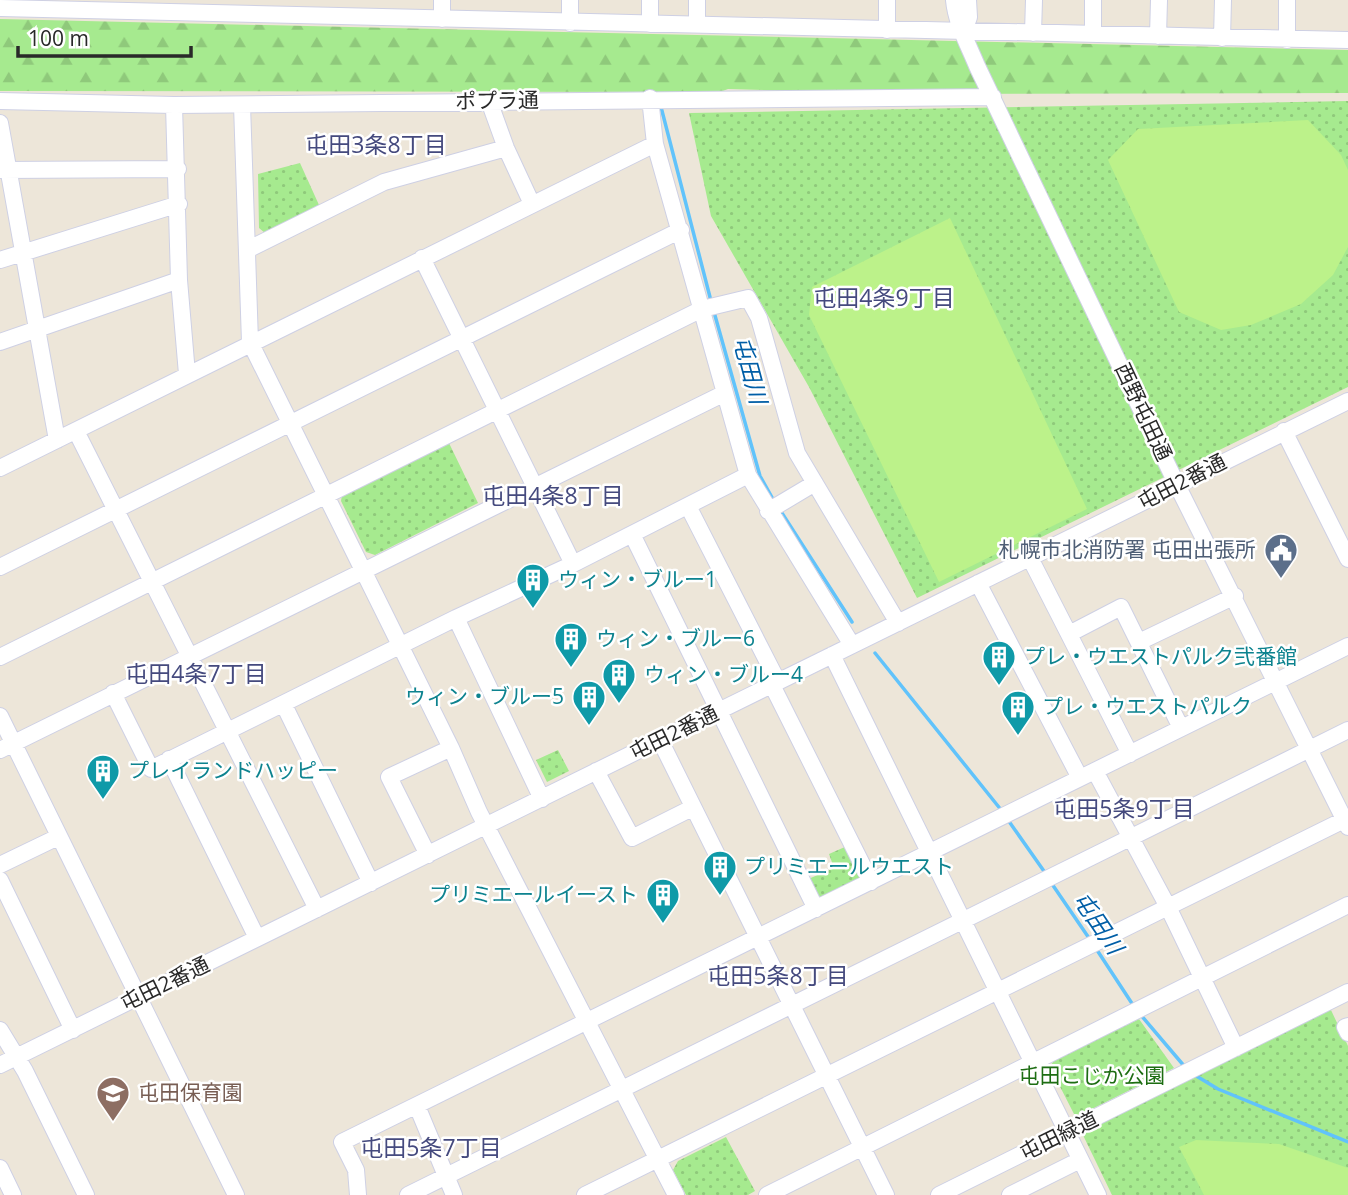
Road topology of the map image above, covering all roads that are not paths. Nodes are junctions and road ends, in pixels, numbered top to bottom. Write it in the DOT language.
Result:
graph roads {
  1 [pos="379,0"];
  2 [pos="442,0"];
  3 [pos="570,0"];
  4 [pos="650,0"];
  5 [pos="698,0"];
  6 [pos="887,0"];
  7 [pos="954,0"];
  8 [pos="968,0"];
  9 [pos="1034,0"];
  10 [pos="1093,0"];
  11 [pos="1159,0"];
  12 [pos="1223,0"];
  13 [pos="1287,0"];
  14 [pos="66,5"];
  15 [pos="131,6"];
  16 [pos="194,7"];
  17 [pos="257,7"];
  18 [pos="0,8"];
  19 [pos="318,8"];
  20 [pos="379,18"];
  21 [pos="442,19"];
  22 [pos="570,23"];
  23 [pos="650,24"];
  24 [pos="697,25"];
  25 [pos="887,30"];
  26 [pos="964,31"];
  27 [pos="1033,33"];
  28 [pos="1093,34"];
  29 [pos="1158,36"];
  30 [pos="1223,38"];
  31 [pos="1287,40"];
  32 [pos="1348,40"];
  33 [pos="993,97"];
  34 [pos="650,98"];
  35 [pos="0,100"];
  36 [pos="489,101"];
  37 [pos="174,105"];
  38 [pos="242,105"];
  39 [pos="0,123"];
  40 [pos="655,144"];
  41 [pos="506,148"];
  42 [pos="177,169"];
  43 [pos="4,170"];
  44 [pos="178,204"];
  45 [pos="532,204"];
  46 [pos="681,230"];
  47 [pos="249,249"];
  48 [pos="23,252"];
  49 [pos="422,258"];
  50 [pos="0,260"];
  51 [pos="178,280"];
  52 [pos="702,309"];
  53 [pos="36,330"];
  54 [pos="461,338"];
  55 [pos="0,342"];
  56 [pos="250,342"];
  57 [pos="187,374"];
  58 [pos="725,393"];
  59 [pos="1348,401"];
  60 [pos="498,411"];
  61 [pos="288,423"];
  62 [pos="76,431"];
  63 [pos="1284,431"];
  64 [pos="57,440"];
  65 [pos="0,468"];
  66 [pos="748,475"];
  67 [pos="815,483"];
  68 [pos="1177,485"];
  69 [pos="535,488"];
  70 [pos="324,496"];
  71 [pos="688,506"];
  72 [pos="115,509"];
  73 [pos="768,511"];
  74 [pos="632,534"];
  75 [pos="1030,558"];
  76 [pos="1348,559"];
  77 [pos="573,564"];
  78 [pos="0,567"];
  79 [pos="362,572"];
  80 [pos="151,582"];
  81 [pos="978,583"];
  82 [pos="1235,596"];
  83 [pos="456,618"];
  84 [pos="898,623"];
  85 [pos="1069,634"];
  86 [pos="1139,642"];
  87 [pos="852,645"];
  88 [pos="1348,646"];
  89 [pos="399,647"];
  90 [pos="832,655"];
  91 [pos="0,657"];
  92 [pos="188,657"];
  93 [pos="1277,681"];
  94 [pos="775,683"];
  95 [pos="113,693"];
  96 [pos="284,705"];
  97 [pos="718,711"];
  98 [pos="0,716"];
  99 [pos="1181,728"];
  100 [pos="1348,730"];
  101 [pos="228,732"];
  102 [pos="660,740"];
  103 [pos="7,747"];
  104 [pos="451,748"];
  105 [pos="1308,750"];
  106 [pos="1130,754"];
  107 [pos="169,760"];
  108 [pos="596,771"];
  109 [pos="1095,771"];
  110 [pos="1080,778"];
  111 [pos="542,799"];
  112 [pos="692,808"];
  113 [pos="1347,822"];
  114 [pos="487,825"];
  115 [pos="58,836"];
  116 [pos="1128,837"];
  117 [pos="928,854"];
  118 [pos="428,855"];
  119 [pos="0,865"];
  120 [pos="0,880"];
  121 [pos="871,882"];
  122 [pos="371,883"];
  123 [pos="1348,905"];
  124 [pos="1168,907"];
  125 [pos="317,909"];
  126 [pos="816,909"];
  127 [pos="961,921"];
  128 [pos="760,937"];
  129 [pos="257,938"];
  130 [pos="1202,978"];
  131 [pos="997,991"];
  132 [pos="1348,992"];
  133 [pos="138,997"];
  134 [pos="794,1006"];
  135 [pos="589,1021"];
  136 [pos="1348,1026"];
  137 [pos="0,1030"];
  138 [pos="73,1030"];
  139 [pos="1348,1033"];
  140 [pos="1236,1048"];
  141 [pos="16,1058"];
  142 [pos="1031,1062"];
  143 [pos="0,1065"];
  144 [pos="828,1076"];
  145 [pos="622,1089"];
  146 [pos="417,1106"];
  147 [pos="1066,1132"];
  148 [pos="862,1148"];
  149 [pos="658,1160"];
  150 [pos="1080,1160"];
  151 [pos="0,1168"];
  152 [pos="445,1178"];
  153 [pos="1012,1194"];
  154 [pos="13,1195"];
  155 [pos="86,1195"];
  156 [pos="236,1195"];
  157 [pos="358,1195"];
  158 [pos="408,1195"];
  159 [pos="454,1195"];
  160 [pos="585,1195"];
  161 [pos="676,1195"];
  162 [pos="767,1195"];
  163 [pos="886,1195"];
  164 [pos="939,1195"];
  165 [pos="1098,1195"];
  1 -- 20 [label="street"];
  2 -- 21 [label="street"];
  3 -- 22 [label="street"];
  4 -- 23 [label="street"];
  5 -- 24 [label="street"];
  6 -- 25 [label="street"];
  7 -- 26 [label="street, 西野屯田通"];
  8 -- 26 [label="street, 西野屯田通"];
  9 -- 27 [label="street"];
  10 -- 28 [label="street"];
  11 -- 29 [label="street"];
  12 -- 30 [label="street"];
  13 -- 31 [label="street"];
  14 -- 15 [label="street"];
  14 -- 18 [label="street"];
  15 -- 16 [label="street"];
  16 -- 17 [label="street"];
  17 -- 19 [label="street"];
  19 -- 20 [label="street"];
  20 -- 21 [label="street"];
  21 -- 22 [label="street"];
  22 -- 23 [label="street"];
  23 -- 24 [label="street"];
  24 -- 25 [label="street"];
  25 -- 26 [label="street"];
  26 -- 27 [label="street"];
  26 -- 33 [label="street, 西野屯田通"];
  27 -- 28 [label="street"];
  28 -- 29 [label="street"];
  29 -- 30 [label="street"];
  30 -- 31 [label="street"];
  31 -- 32 [label="street"];
  33 -- 34 [label="street, ポプラ通"];
  33 -- 68 [label="street, 西野屯田通"];
  34 -- 36 [label="street, ポプラ通"];
  34 -- 40 [label="street"];
  35 -- 37 [label="street, ポプラ通"];
  36 -- 38 [label="street, ポプラ通"];
  36 -- 41 [label="street"];
  37 -- 38 [label="street, ポプラ通"];
  37 -- 42 [label="street"];
  38 -- 47 [label="street"];
  39 -- 43 [label="street"];
  40 -- 45 [label="street"];
  40 -- 46 [label="street"];
  41 -- 45 [label="street"];
  41 -- 47 [label="street"];
  42 -- 43 [label="street"];
  42 -- 44 [label="street"];
  43 -- 48 [label="street"];
  44 -- 48 [label="street"];
  44 -- 51 [label="street"];
  45 -- 49 [label="street"];
  46 -- 52 [label="street"];
  46 -- 54 [label="street"];
  47 -- 56 [label="street"];
  48 -- 50 [label="street"];
  48 -- 53 [label="street"];
  49 -- 54 [label="street"];
  49 -- 56 [label="street"];
  51 -- 53 [label="street"];
  51 -- 57 [label="street"];
  52 -- 58 [label="street"];
  52 -- 60 [label="street"];
  52 -- 67 [label="street"];
  53 -- 55 [label="street"];
  53 -- 64 [label="street"];
  54 -- 60 [label="street"];
  54 -- 61 [label="street"];
  56 -- 57 [label="street"];
  56 -- 61 [label="street"];
  57 -- 62 [label="street"];
  58 -- 66 [label="street"];
  58 -- 69 [label="street"];
  59 -- 63 [label="street, 屯田2番通"];
  60 -- 69 [label="street"];
  60 -- 70 [label="street"];
  61 -- 70 [label="street"];
  61 -- 72 [label="street"];
  62 -- 64 [label="street"];
  62 -- 72 [label="street"];
  63 -- 68 [label="street, 屯田2番通"];
  63 -- 76 [label="street"];
  64 -- 65 [label="street"];
  66 -- 71 [label="street"];
  66 -- 73 [label="street"];
  67 -- 73 [label="street"];
  67 -- 84 [label="street"];
  68 -- 75 [label="street, 屯田2番通"];
  68 -- 82 [label="street, 西野屯田通"];
  69 -- 77 [label="street"];
  69 -- 79 [label="street"];
  70 -- 79 [label="street"];
  70 -- 80 [label="street"];
  71 -- 74 [label="street"];
  71 -- 94 [label="street"];
  72 -- 78 [label="street"];
  72 -- 80 [label="street"];
  73 -- 87 [label="street"];
  74 -- 77 [label="street"];
  74 -- 97 [label="street"];
  75 -- 81 [label="street, 屯田2番通"];
  75 -- 85 [label="street"];
  77 -- 83 [label="street"];
  79 -- 89 [label="street"];
  79 -- 92 [label="street"];
  80 -- 91 [label="street"];
  80 -- 92 [label="street"];
  81 -- 84 [label="street, 屯田2番通"];
  81 -- 110 [label="street"];
  82 -- 86 [label="street"];
  82 -- 93 [label="street, 西野屯田通"];
  83 -- 89 [label="street"];
  83 -- 111 [label="street"];
  84 -- 87 [label="street, 屯田2番通"];
  85 -- 86 [label="street"];
  85 -- 106 [label="street"];
  86 -- 99 [label="street"];
  87 -- 90 [label="street, 屯田2番通"];
  88 -- 93 [label="street"];
  89 -- 96 [label="street"];
  89 -- 104 [label="street"];
  90 -- 94 [label="street, 屯田2番通"];
  90 -- 117 [label="street"];
  92 -- 95 [label="street"];
  92 -- 101 [label="street"];
  93 -- 99 [label="street"];
  93 -- 105 [label="street, 西野屯田通"];
  94 -- 97 [label="street, 屯田2番通"];
  94 -- 121 [label="street"];
  95 -- 103 [label="street"];
  95 -- 107 [label="street"];
  96 -- 101 [label="street"];
  96 -- 122 [label="street"];
  97 -- 102 [label="street, 屯田2番通"];
  97 -- 126 [label="street"];
  98 -- 103 [label="street"];
  99 -- 106 [label="street"];
  100 -- 105 [label="street"];
  101 -- 107 [label="street"];
  101 -- 125 [label="street"];
  102 -- 108 [label="street, 屯田2番通"];
  102 -- 112 [label="street"];
  103 -- 115 [label="street"];
  104 -- 114 [label="street"];
  104 -- 118 [label="street"];
  105 -- 113 [label="street, 西野屯田通"];
  105 -- 116 [label="street"];
  106 -- 109 [label="street"];
  107 -- 129 [label="street"];
  108 -- 111 [label="street, 屯田2番通"];
  108 -- 112 [label="street"];
  109 -- 110 [label="street"];
  109 -- 116 [label="street"];
  110 -- 117 [label="street"];
  111 -- 114 [label="street, 屯田2番通"];
  112 -- 128 [label="street"];
  113 -- 124 [label="street"];
  114 -- 118 [label="street, 屯田2番通"];
  114 -- 135 [label="street"];
  115 -- 119 [label="street"];
  115 -- 133 [label="street"];
  116 -- 124 [label="street"];
  116 -- 127 [label="street"];
  117 -- 121 [label="street"];
  117 -- 127 [label="street"];
  118 -- 122 [label="street, 屯田2番通"];
  120 -- 138 [label="street"];
  121 -- 126 [label="street"];
  122 -- 125 [label="street, 屯田2番通"];
  123 -- 130 [label="street"];
  124 -- 130 [label="street"];
  124 -- 131 [label="street"];
  125 -- 129 [label="street, 屯田2番通"];
  126 -- 128 [label="street"];
  127 -- 131 [label="street"];
  127 -- 134 [label="street"];
  128 -- 134 [label="street"];
  128 -- 135 [label="street"];
  129 -- 133 [label="street, 屯田2番通"];
  130 -- 140 [label="street"];
  130 -- 142 [label="street"];
  131 -- 142 [label="street"];
  131 -- 144 [label="street"];
  132 -- 140 [label="street"];
  133 -- 138 [label="street, 屯田2番通"];
  133 -- 156 [label="street"];
  134 -- 144 [label="street"];
  134 -- 145 [label="street"];
  135 -- 145 [label="street"];
  135 -- 146 [label="street"];
  136 -- 139 [label="street"];
  137 -- 141 [label="street"];
  138 -- 141 [label="street, 屯田2番通"];
  140 -- 147 [label="street, 屯田緑道"];
  141 -- 143 [label="street, 屯田2番通"];
  141 -- 155 [label="street"];
  142 -- 147 [label="street"];
  142 -- 148 [label="street"];
  144 -- 148 [label="street"];
  144 -- 149 [label="street"];
  145 -- 149 [label="street"];
  145 -- 152 [label="street"];
  146 -- 152 [label="street"];
  146 -- 157 [label="street"];
  147 -- 150 [label="street"];
  147 -- 164 [label="street, 屯田緑道"];
  148 -- 162 [label="street"];
  148 -- 163 [label="street"];
  149 -- 160 [label="street"];
  149 -- 161 [label="street"];
  150 -- 153 [label="street"];
  150 -- 165 [label="street"];
  151 -- 154 [label="street"];
  152 -- 158 [label="street"];
  152 -- 159 [label="street"];
}
